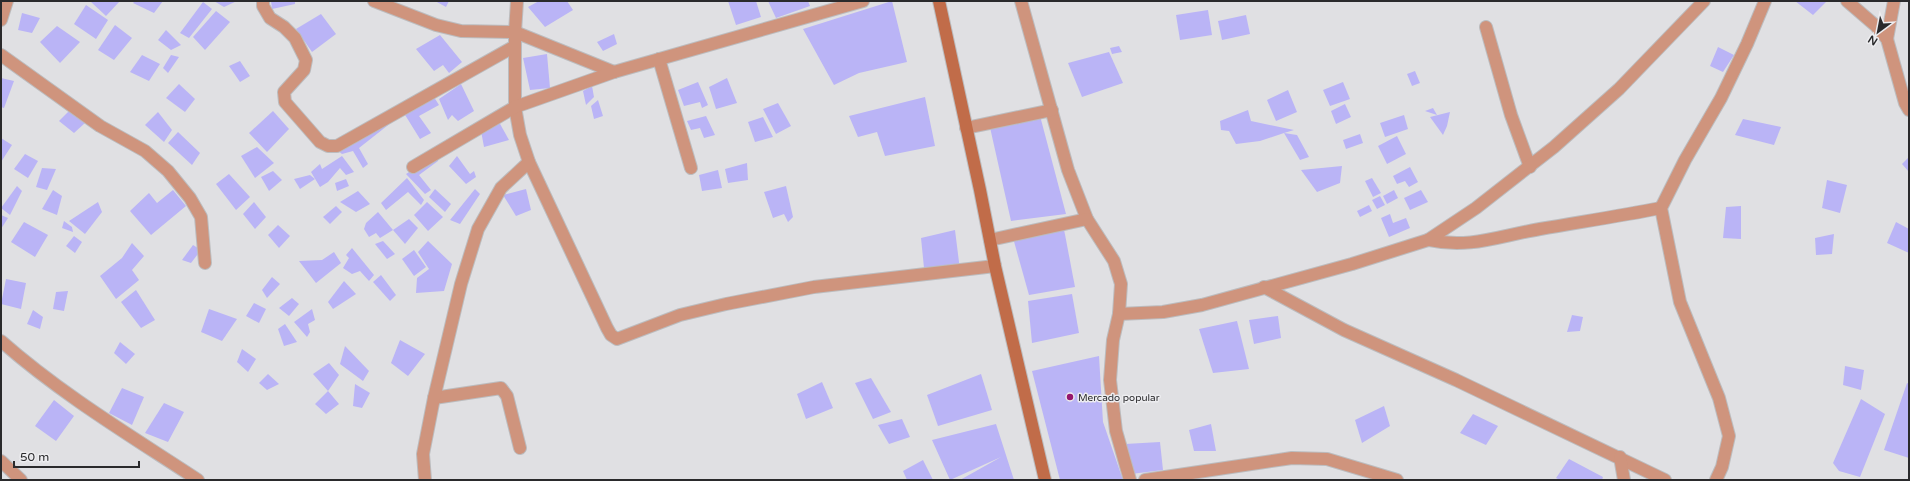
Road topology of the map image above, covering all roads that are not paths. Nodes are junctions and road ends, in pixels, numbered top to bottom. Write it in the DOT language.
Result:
graph roads {
  1 [pos="7,1"];
  2 [pos="263,1"];
  3 [pos="374,1"];
  4 [pos="517,1"];
  5 [pos="863,1"];
  6 [pos="939,1"];
  7 [pos="1021,1"];
  8 [pos="1704,1"];
  9 [pos="1766,1"];
  10 [pos="1847,1"];
  11 [pos="1894,1"];
  12 [pos="1,20"];
  13 [pos="1486,27"];
  14 [pos="515,32"];
  15 [pos="1887,39"];
  16 [pos="515,46"];
  17 [pos="1,55"];
  18 [pos="659,59"];
  19 [pos="614,72"];
  20 [pos="515,107"];
  21 [pos="1052,110"];
  22 [pos="1909,110"];
  23 [pos="966,128"];
  24 [pos="529,162"];
  25 [pos="413,167"];
  26 [pos="1530,167"];
  27 [pos="691,168"];
  28 [pos="1661,208"];
  29 [pos="1087,219"];
  30 [pos="990,240"];
  31 [pos="1428,240"];
  32 [pos="205,263"];
  33 [pos="995,266"];
  34 [pos="1264,287"];
  35 [pos="1119,314"];
  36 [pos="1,341"];
  37 [pos="434,398"];
  38 [pos="520,448"];
  39 [pos="1620,457"];
  40 [pos="1,462"];
  41 [pos="21,480"];
  42 [pos="198,480"];
  43 [pos="425,480"];
  44 [pos="1045,480"];
  45 [pos="1130,480"];
  46 [pos="1145,480"];
  47 [pos="1397,480"];
  48 [pos="1624,480"];
  49 [pos="1665,480"];
  50 [pos="1716,480"];
  1 -- 12 [label="street"];
  2 -- 16 [label="street"];
  3 -- 14 [label="street"];
  4 -- 14 [label="street"];
  5 -- 18 [label="street"];
  6 -- 23 [label="street"];
  7 -- 21 [label="street"];
  8 -- 26 [label="street"];
  9 -- 28 [label="street"];
  10 -- 15 [label="street"];
  11 -- 15 [label="street"];
  13 -- 26 [label="street"];
  14 -- 16 [label="street"];
  14 -- 19 [label="street"];
  15 -- 22 [label="street"];
  16 -- 20 [label="street"];
  17 -- 32 [label="street"];
  18 -- 19 [label="street"];
  18 -- 27 [label="street"];
  19 -- 20 [label="street"];
  20 -- 24 [label="street"];
  20 -- 25 [label="street"];
  21 -- 23 [label="street"];
  21 -- 29 [label="street"];
  23 -- 30 [label="street"];
  24 -- 33 [label="street"];
  24 -- 37 [label="street"];
  26 -- 31 [label="street"];
  28 -- 31 [label="street"];
  28 -- 50 [label="street"];
  29 -- 30 [label="street"];
  29 -- 35 [label="street"];
  30 -- 33 [label="street"];
  31 -- 34 [label="street"];
  33 -- 44 [label="street"];
  34 -- 35 [label="street"];
  34 -- 39 [label="street"];
  35 -- 45 [label="street"];
  36 -- 42 [label="street"];
  37 -- 38 [label="street"];
  37 -- 43 [label="street"];
  39 -- 48 [label="street"];
  39 -- 49 [label="street"];
  40 -- 41 [label="street"];
  46 -- 47 [label="street"];
}
